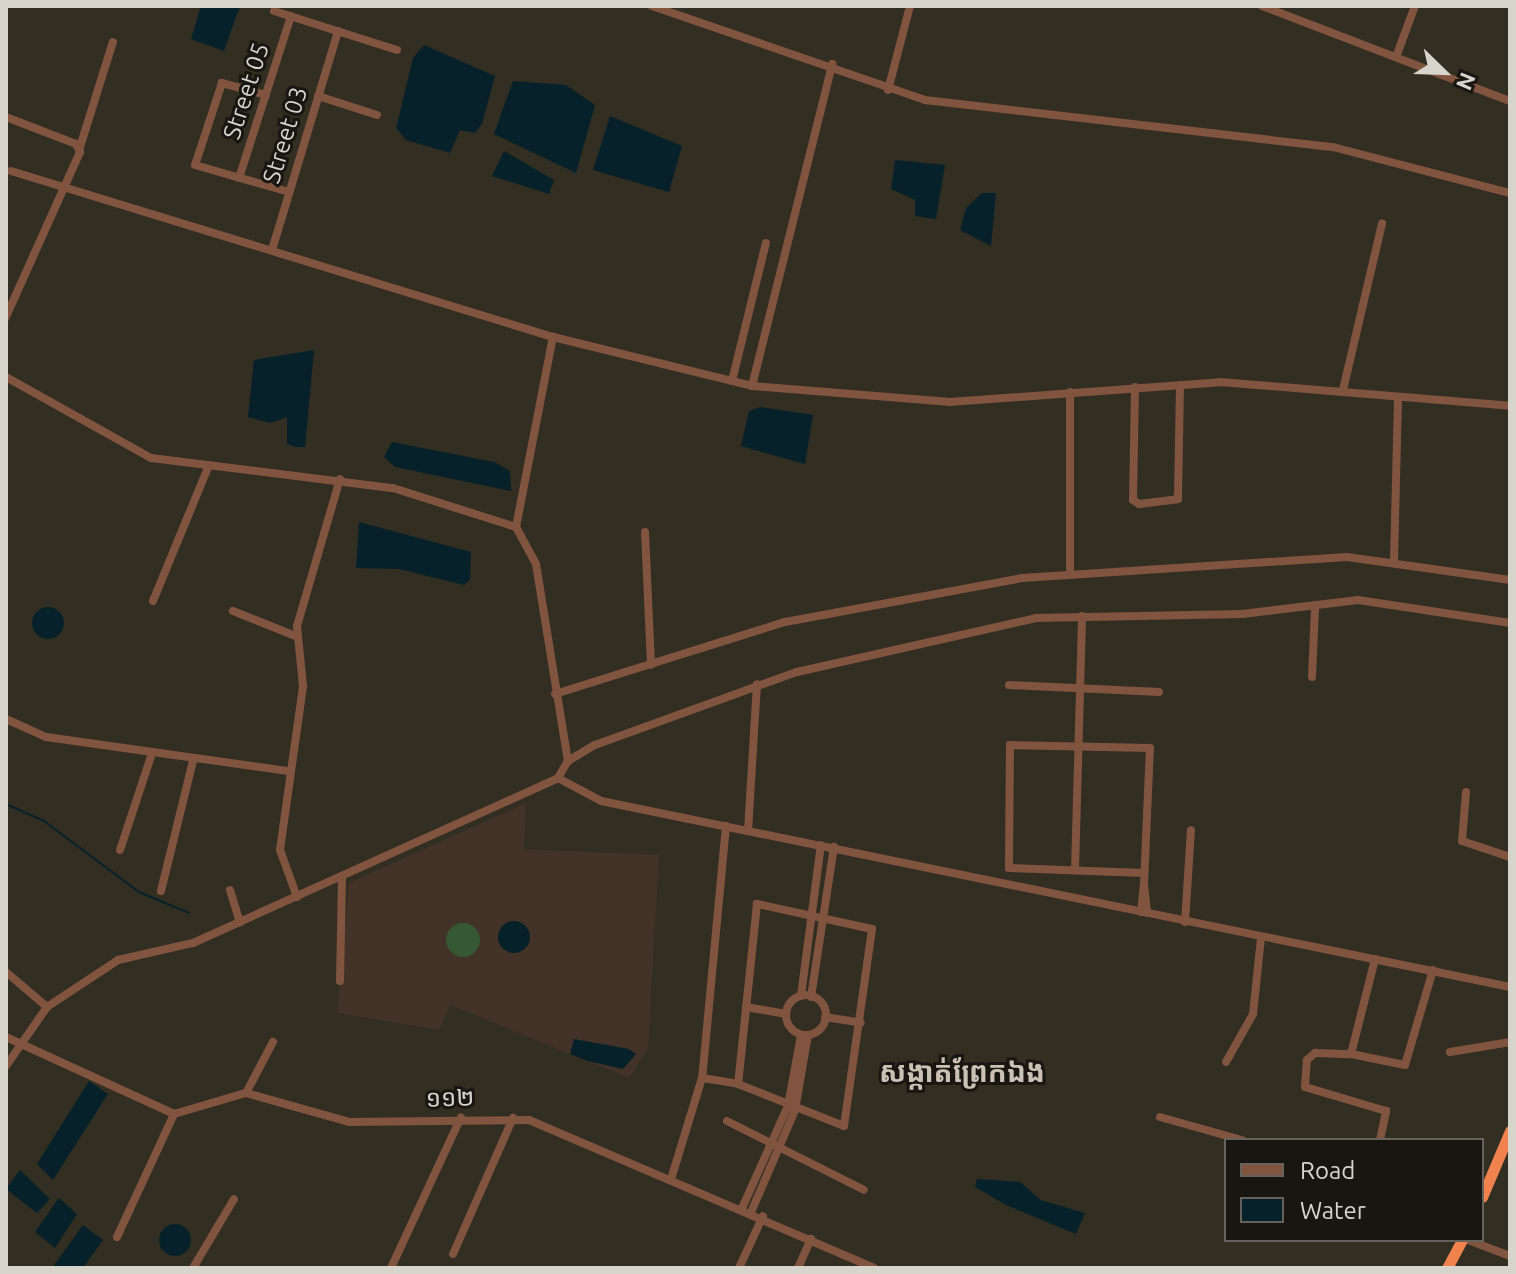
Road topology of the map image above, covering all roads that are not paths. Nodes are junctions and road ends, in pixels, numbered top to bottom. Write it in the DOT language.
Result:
graph roads {
  1 [pos="652,6"];
  2 [pos="910,6"];
  3 [pos="1262,6"];
  4 [pos="1415,6"];
  5 [pos="274,11"];
  6 [pos="291,16"];
  7 [pos="338,31"];
  8 [pos="113,42"];
  9 [pos="397,50"];
  10 [pos="1396,57"];
  11 [pos="832,64"];
  12 [pos="888,90"];
  13 [pos="266,95"];
  14 [pos="318,96"];
  15 [pos="1510,101"];
  16 [pos="377,115"];
  17 [pos="6,117"];
  18 [pos="80,147"];
  19 [pos="11,171"];
  20 [pos="239,178"];
  21 [pos="65,188"];
  22 [pos="289,192"];
  23 [pos="1510,193"];
  24 [pos="1382,224"];
  25 [pos="766,243"];
  26 [pos="272,250"];
  27 [pos="6,317"];
  28 [pos="553,337"];
  29 [pos="6,377"];
  30 [pos="732,381"];
  31 [pos="1180,385"];
  32 [pos="752,386"];
  33 [pos="1135,387"];
  34 [pos="1343,390"];
  35 [pos="1070,392"];
  36 [pos="1398,397"];
  37 [pos="1510,406"];
  38 [pos="207,470"];
  39 [pos="340,479"];
  40 [pos="516,527"];
  41 [pos="645,532"];
  42 [pos="1394,562"];
  43 [pos="1070,573"];
  44 [pos="1510,580"];
  45 [pos="153,601"];
  46 [pos="1315,607"];
  47 [pos="233,611"];
  48 [pos="1082,616"];
  49 [pos="1510,623"];
  50 [pos="298,637"];
  51 [pos="651,665"];
  52 [pos="1312,677"];
  53 [pos="757,684"];
  54 [pos="1009,685"];
  55 [pos="1082,688"];
  56 [pos="1159,692"];
  57 [pos="555,694"];
  58 [pos="6,719"];
  59 [pos="1080,746"];
  60 [pos="152,753"];
  61 [pos="193,761"];
  62 [pos="568,761"];
  63 [pos="289,771"];
  64 [pos="558,778"];
  65 [pos="1466,792"];
  66 [pos="726,826"];
  67 [pos="1191,830"];
  68 [pos="748,831"];
  69 [pos="821,845"];
  70 [pos="834,847"];
  71 [pos="120,850"];
  72 [pos="1510,857"];
  73 [pos="1075,870"];
  74 [pos="1144,873"];
  75 [pos="342,876"];
  76 [pos="230,890"];
  77 [pos="161,891"];
  78 [pos="297,897"];
  79 [pos="1144,912"];
  80 [pos="812,915"];
  81 [pos="823,917"];
  82 [pos="240,922"];
  83 [pos="1185,922"];
  84 [pos="1261,938"];
  85 [pos="1375,959"];
  86 [pos="1433,970"];
  87 [pos="6,972"];
  88 [pos="340,981"];
  89 [pos="1510,987"];
  90 [pos="806,996"];
  91 [pos="47,1007"];
  92 [pos="746,1007"];
  93 [pos="786,1014"];
  94 [pos="825,1017"];
  95 [pos="861,1023"];
  96 [pos="804,1035"];
  97 [pos="6,1037"];
  98 [pos="21,1041"];
  99 [pos="273,1042"];
  100 [pos="1510,1042"];
  101 [pos="1450,1052"];
  102 [pos="1351,1054"];
  103 [pos="1226,1062"];
  104 [pos="6,1066"];
  105 [pos="702,1078"];
  106 [pos="738,1084"];
  107 [pos="246,1093"];
  108 [pos="792,1108"];
  109 [pos="174,1114"];
  110 [pos="461,1117"];
  111 [pos="1160,1117"];
  112 [pos="513,1118"];
  113 [pos="727,1121"];
  114 [pos="1510,1131"];
  115 [pos="1235,1138"];
  116 [pos="1380,1138"];
  117 [pos="776,1146"];
  118 [pos="672,1176"];
  119 [pos="864,1190"];
  120 [pos="1484,1190"];
  121 [pos="234,1199"];
  122 [pos="747,1208"];
  123 [pos="763,1216"];
  124 [pos="117,1237"];
  125 [pos="811,1239"];
  126 [pos="1464,1242"];
  127 [pos="1471,1242"];
  128 [pos="453,1254"];
  129 [pos="1510,1256"];
  130 [pos="193,1268"];
  131 [pos="391,1268"];
  132 [pos="739,1268"];
  133 [pos="798,1268"];
  134 [pos="874,1268"];
  135 [pos="1447,1268"];
  1 -- 11 [label="street"];
  2 -- 12 [label="street"];
  3 -- 10 [label="street"];
  4 -- 10 [label="street"];
  5 -- 6 [label="street"];
  6 -- 7 [label="street"];
  6 -- 13 [label="street, Street 05"];
  7 -- 9 [label="street"];
  7 -- 14 [label="street, Street 03"];
  8 -- 18 [label="street"];
  10 -- 15 [label="street"];
  11 -- 12 [label="street"];
  11 -- 32 [label="street"];
  12 -- 23 [label="street"];
  13 -- 20 [label="street, Street 05"];
  13 -- 20 [label="street"];
  14 -- 16 [label="street"];
  14 -- 22 [label="street, Street 03"];
  17 -- 18 [label="street"];
  18 -- 21 [label="street"];
  19 -- 21 [label="street"];
  20 -- 22 [label="street"];
  21 -- 26 [label="street"];
  21 -- 27 [label="street"];
  22 -- 26 [label="street, Street 03"];
  24 -- 34 [label="street"];
  25 -- 30 [label="street"];
  26 -- 28 [label="street"];
  28 -- 30 [label="street"];
  28 -- 40 [label="street"];
  29 -- 38 [label="street"];
  30 -- 32 [label="street"];
  31 -- 33 [label="street"];
  31 -- 33 [label="street"];
  31 -- 34 [label="street"];
  32 -- 35 [label="street"];
  33 -- 35 [label="street"];
  34 -- 36 [label="street"];
  35 -- 43 [label="street"];
  36 -- 37 [label="street"];
  36 -- 42 [label="street"];
  38 -- 39 [label="street"];
  38 -- 45 [label="street"];
  39 -- 40 [label="street"];
  39 -- 50 [label="street"];
  40 -- 57 [label="street"];
  41 -- 51 [label="street"];
  42 -- 43 [label="street"];
  42 -- 44 [label="street"];
  43 -- 51 [label="street"];
  46 -- 48 [label="street"];
  46 -- 49 [label="street"];
  46 -- 52 [label="street"];
  47 -- 50 [label="street"];
  48 -- 53 [label="street"];
  48 -- 55 [label="street"];
  50 -- 63 [label="street"];
  51 -- 57 [label="street"];
  53 -- 62 [label="street"];
  53 -- 68 [label="street"];
  54 -- 55 [label="street"];
  55 -- 56 [label="street"];
  55 -- 59 [label="street"];
  57 -- 62 [label="street"];
  58 -- 60 [label="street"];
  59 -- 73 [label="street"];
  59 -- 73 [label="street"];
  59 -- 74 [label="street"];
  60 -- 61 [label="street"];
  60 -- 71 [label="street"];
  61 -- 63 [label="street"];
  61 -- 77 [label="street"];
  62 -- 64 [label="street"];
  63 -- 78 [label="street"];
  64 -- 66 [label="street"];
  64 -- 75 [label="street"];
  65 -- 72 [label="street"];
  66 -- 68 [label="street"];
  66 -- 105 [label="street"];
  67 -- 83 [label="street"];
  68 -- 69 [label="street"];
  69 -- 70 [label="street"];
  69 -- 80 [label="street"];
  70 -- 79 [label="street"];
  70 -- 81 [label="street"];
  73 -- 74 [label="street"];
  74 -- 79 [label="street"];
  75 -- 78 [label="street"];
  75 -- 88 [label="street"];
  76 -- 82 [label="street"];
  78 -- 82 [label="street"];
  79 -- 83 [label="street"];
  80 -- 81 [label="street"];
  80 -- 90 [label="street"];
  80 -- 92 [label="street"];
  81 -- 90 [label="street"];
  81 -- 95 [label="street"];
  82 -- 91 [label="street"];
  83 -- 84 [label="street"];
  84 -- 85 [label="street"];
  84 -- 103 [label="street"];
  85 -- 86 [label="street"];
  85 -- 102 [label="street"];
  86 -- 89 [label="street"];
  86 -- 102 [label="street"];
  87 -- 91 [label="street"];
  90 -- 93 [label="street"];
  90 -- 94 [label="street"];
  91 -- 98 [label="street"];
  92 -- 93 [label="street"];
  92 -- 106 [label="street"];
  93 -- 96 [label="street"];
  94 -- 95 [label="street"];
  94 -- 96 [label="street"];
  95 -- 108 [label="street"];
  96 -- 108 [label="street"];
  97 -- 98 [label="street"];
  98 -- 104 [label="street"];
  98 -- 109 [label="street"];
  99 -- 107 [label="street"];
  100 -- 101 [label="street"];
  102 -- 116 [label="street"];
  105 -- 106 [label="street"];
  105 -- 118 [label="street"];
  106 -- 108 [label="street"];
  107 -- 109 [label="street"];
  107 -- 110 [label="street, ១១២"];
  108 -- 117 [label="street"];
  109 -- 124 [label="street"];
  110 -- 112 [label="street, ១១២"];
  110 -- 131 [label="street"];
  111 -- 115 [label="street"];
  112 -- 118 [label="street, ១១២"];
  112 -- 128 [label="street"];
  113 -- 117 [label="street"];
  114 -- 120 [label="highway"];
  117 -- 119 [label="street"];
  117 -- 122 [label="street"];
  118 -- 122 [label="street, ១១២"];
  121 -- 130 [label="street"];
  122 -- 123 [label="street, ១១២"];
  123 -- 125 [label="street, ១១២"];
  123 -- 132 [label="street"];
  125 -- 133 [label="street"];
  125 -- 134 [label="street, ១១២"];
  126 -- 135 [label="highway"];
  127 -- 129 [label="street"];
}
